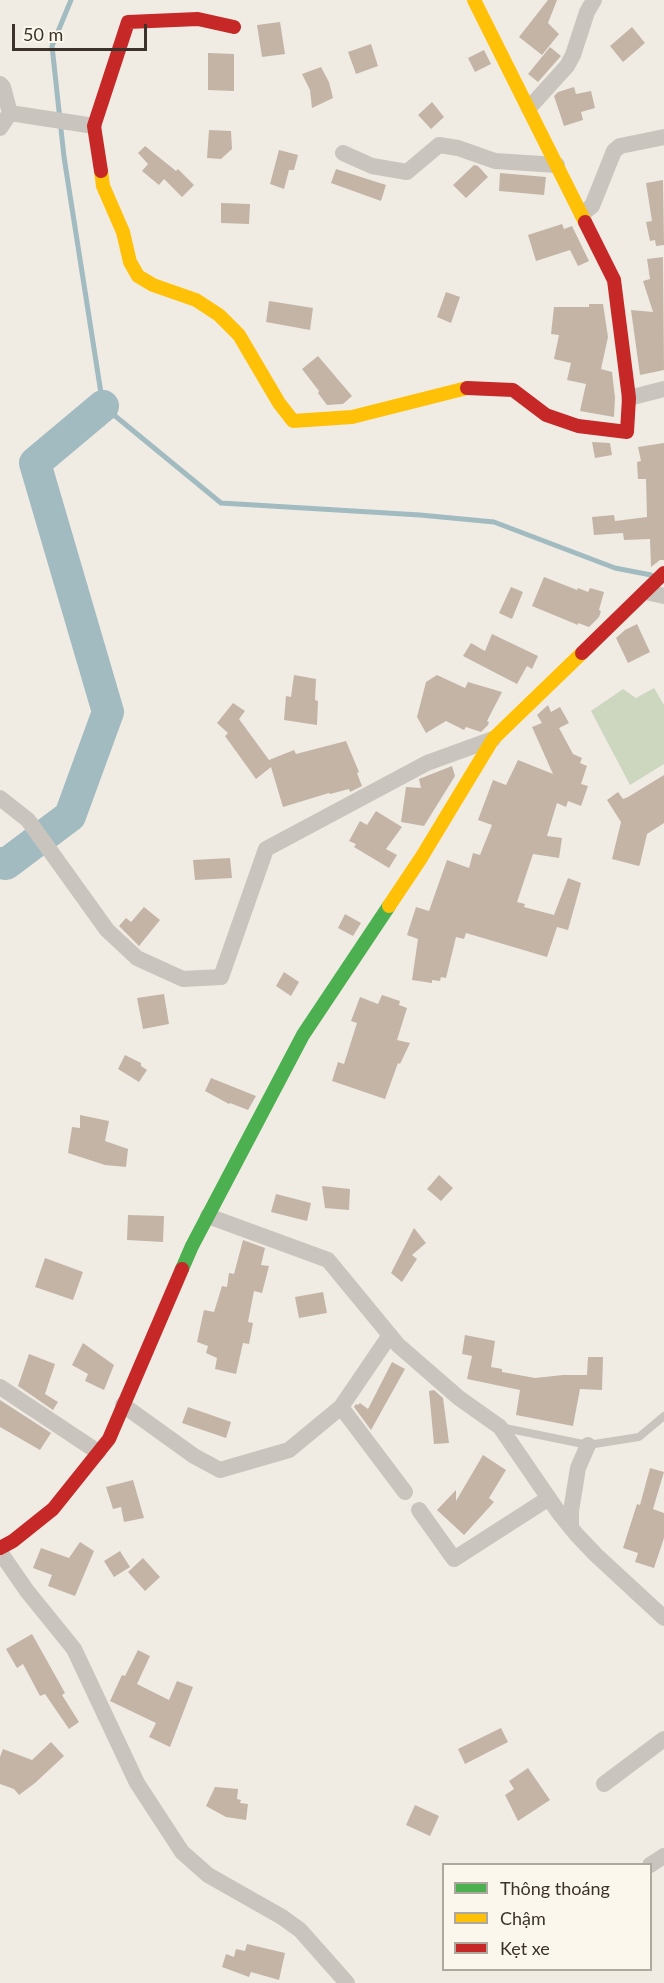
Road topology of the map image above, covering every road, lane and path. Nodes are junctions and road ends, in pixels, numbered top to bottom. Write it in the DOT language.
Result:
graph roads {
  1 [pos="474,0"];
  2 [pos="594,0"];
  3 [pos="234,27"];
  4 [pos="0,84"];
  5 [pos="529,108"];
  6 [pos="10,113"];
  7 [pos="94,126"];
  8 [pos="0,128"];
  9 [pos="664,137"];
  10 [pos="343,153"];
  11 [pos="557,165"];
  12 [pos="582,214"];
  13 [pos="664,389"];
  14 [pos="629,398"];
  15 [pos="664,573"];
  16 [pos="654,591"];
  17 [pos="493,739"];
  18 [pos="0,798"];
  19 [pos="208,1216"];
  20 [pos="390,1335"];
  21 [pos="0,1387"];
  22 [pos="123,1405"];
  23 [pos="341,1407"];
  24 [pos="664,1416"];
  25 [pos="500,1427"];
  26 [pos="588,1445"];
  27 [pos="98,1452"];
  28 [pos="405,1492"];
  29 [pos="549,1498"];
  30 [pos="419,1510"];
  31 [pos="571,1527"];
  32 [pos="0,1548"];
  33 [pos="0,1552"];
  34 [pos="664,1618"];
  35 [pos="664,1739"];
  36 [pos="604,1784"];
  37 [pos="347,1983"];
  1 -- 5 [label="street"];
  2 -- 5 [label="street"];
  3 -- 7 [label="street"];
  4 -- 6 [label="street"];
  5 -- 11 [label="street"];
  6 -- 7 [label="street"];
  6 -- 8 [label="street"];
  7 -- 14 [label="street"];
  9 -- 12 [label="street"];
  10 -- 11 [label="street"];
  11 -- 12 [label="street"];
  12 -- 14 [label="street"];
  13 -- 14 [label="street"];
  15 -- 16 [label="street"];
  16 -- 17 [label="street"];
  17 -- 18 [label="street"];
  17 -- 19 [label="street"];
  19 -- 20 [label="street"];
  19 -- 22 [label="street"];
  20 -- 23 [label="street"];
  20 -- 25 [label="street"];
  21 -- 27 [label="street"];
  22 -- 23 [label="street"];
  22 -- 27 [label="street"];
  23 -- 28 [label="street"];
  24 -- 26 [label="lane"];
  25 -- 26 [label="lane"];
  25 -- 29 [label="street"];
  26 -- 31 [label="street"];
  27 -- 32 [label="street"];
  29 -- 30 [label="street"];
  29 -- 31 [label="street"];
  31 -- 34 [label="street"];
  33 -- 37 [label="street"];
  35 -- 36 [label="street"];
}
